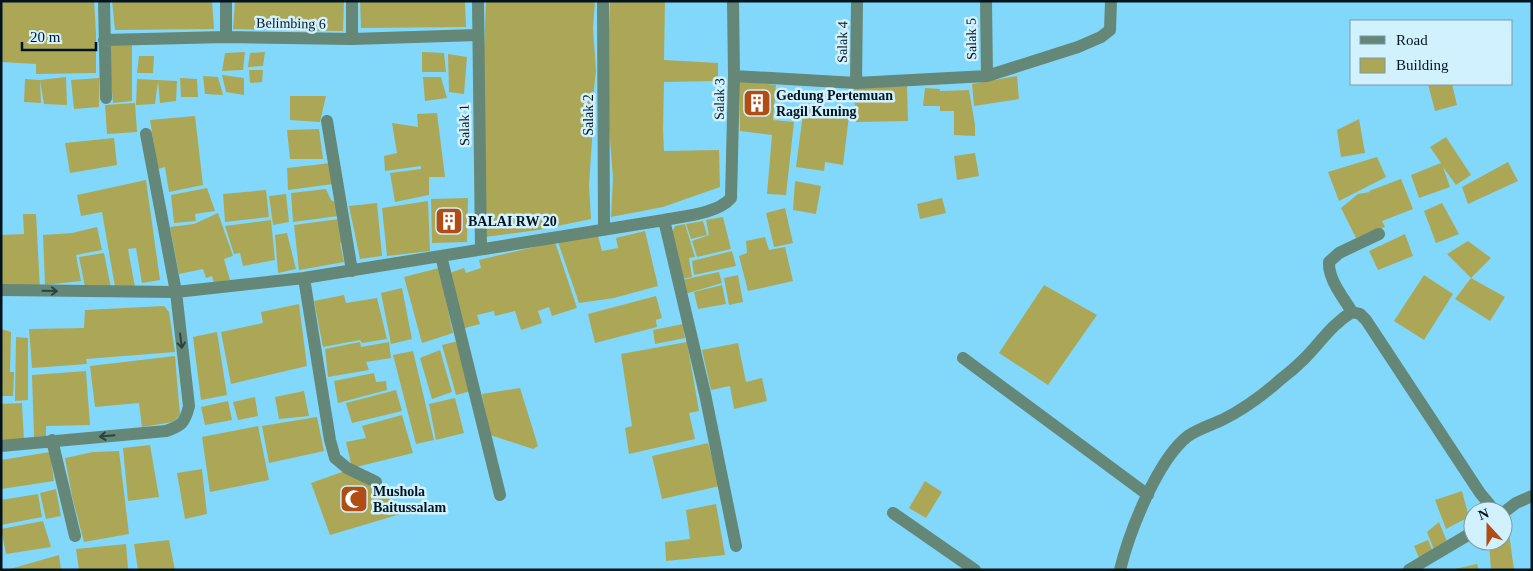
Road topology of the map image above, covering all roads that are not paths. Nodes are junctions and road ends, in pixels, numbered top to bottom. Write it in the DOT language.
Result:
graph roads {
  1 [pos="104,1"];
  2 [pos="226,1"];
  3 [pos="352,1"];
  4 [pos="478,1"];
  5 [pos="603,1"];
  6 [pos="733,1"];
  7 [pos="857,1"];
  8 [pos="986,1"];
  9 [pos="1111,7"];
  10 [pos="478,35"];
  11 [pos="226,37"];
  12 [pos="352,39"];
  13 [pos="104,40"];
  14 [pos="734,76"];
  15 [pos="987,76"];
  16 [pos="856,83"];
  17 [pos="106,98"];
  18 [pos="326,121"];
  19 [pos="146,134"];
  20 [pos="664,220"];
  21 [pos="604,229"];
  22 [pos="1379,234"];
  23 [pos="481,249"];
  24 [pos="441,256"];
  25 [pos="352,271"];
  26 [pos="304,278"];
  27 [pos="1,290"];
  28 [pos="176,292"];
  29 [pos="1352,312"];
  30 [pos="962,358"];
  31 [pos="52,440"];
  32 [pos="1,446"];
  33 [pos="376,482"];
  34 [pos="500,495"];
  35 [pos="1148,495"];
  36 [pos="1532,496"];
  37 [pos="1487,501"];
  38 [pos="1513,505"];
  39 [pos="894,513"];
  40 [pos="75,536"];
  41 [pos="1463,538"];
  42 [pos="736,546"];
  43 [pos="975,570"];
  44 [pos="1120,570"];
  45 [pos="1409,570"];
  1 -- 13 [label="street"];
  2 -- 11 [label="street"];
  3 -- 12 [label="street"];
  4 -- 10 [label="street, Salak 1"];
  5 -- 21 [label="street, Salak 2"];
  6 -- 14 [label="street, Salak 3"];
  7 -- 16 [label="street, Salak 4"];
  8 -- 15 [label="street, Salak 5"];
  9 -- 15 [label="street"];
  10 -- 12 [label="street, Belimbing 6"];
  10 -- 23 [label="street, Salak 1"];
  11 -- 12 [label="street, Belimbing 6"];
  11 -- 13 [label="street, Belimbing 6"];
  13 -- 17 [label="street"];
  14 -- 16 [label="street"];
  14 -- 20 [label="street, Salak 3"];
  15 -- 16 [label="street"];
  18 -- 25 [label="street"];
  19 -- 28 [label="street"];
  20 -- 21 [label="street"];
  20 -- 42 [label="street"];
  21 -- 23 [label="street"];
  22 -- 29 [label="street"];
  23 -- 24 [label="street"];
  24 -- 25 [label="street"];
  24 -- 34 [label="street"];
  25 -- 26 [label="street"];
  26 -- 28 [label="street"];
  26 -- 33 [label="street"];
  27 -- 28 [label="street, one-way"];
  28 -- 31 [label="street, one-way"];
  29 -- 35 [label="street"];
  29 -- 37 [label="street"];
  30 -- 35 [label="street"];
  31 -- 32 [label="street"];
  31 -- 40 [label="street"];
  35 -- 44 [label="street"];
  36 -- 38 [label="street"];
  39 -- 43 [label="street"];
  41 -- 45 [label="street"];
}
